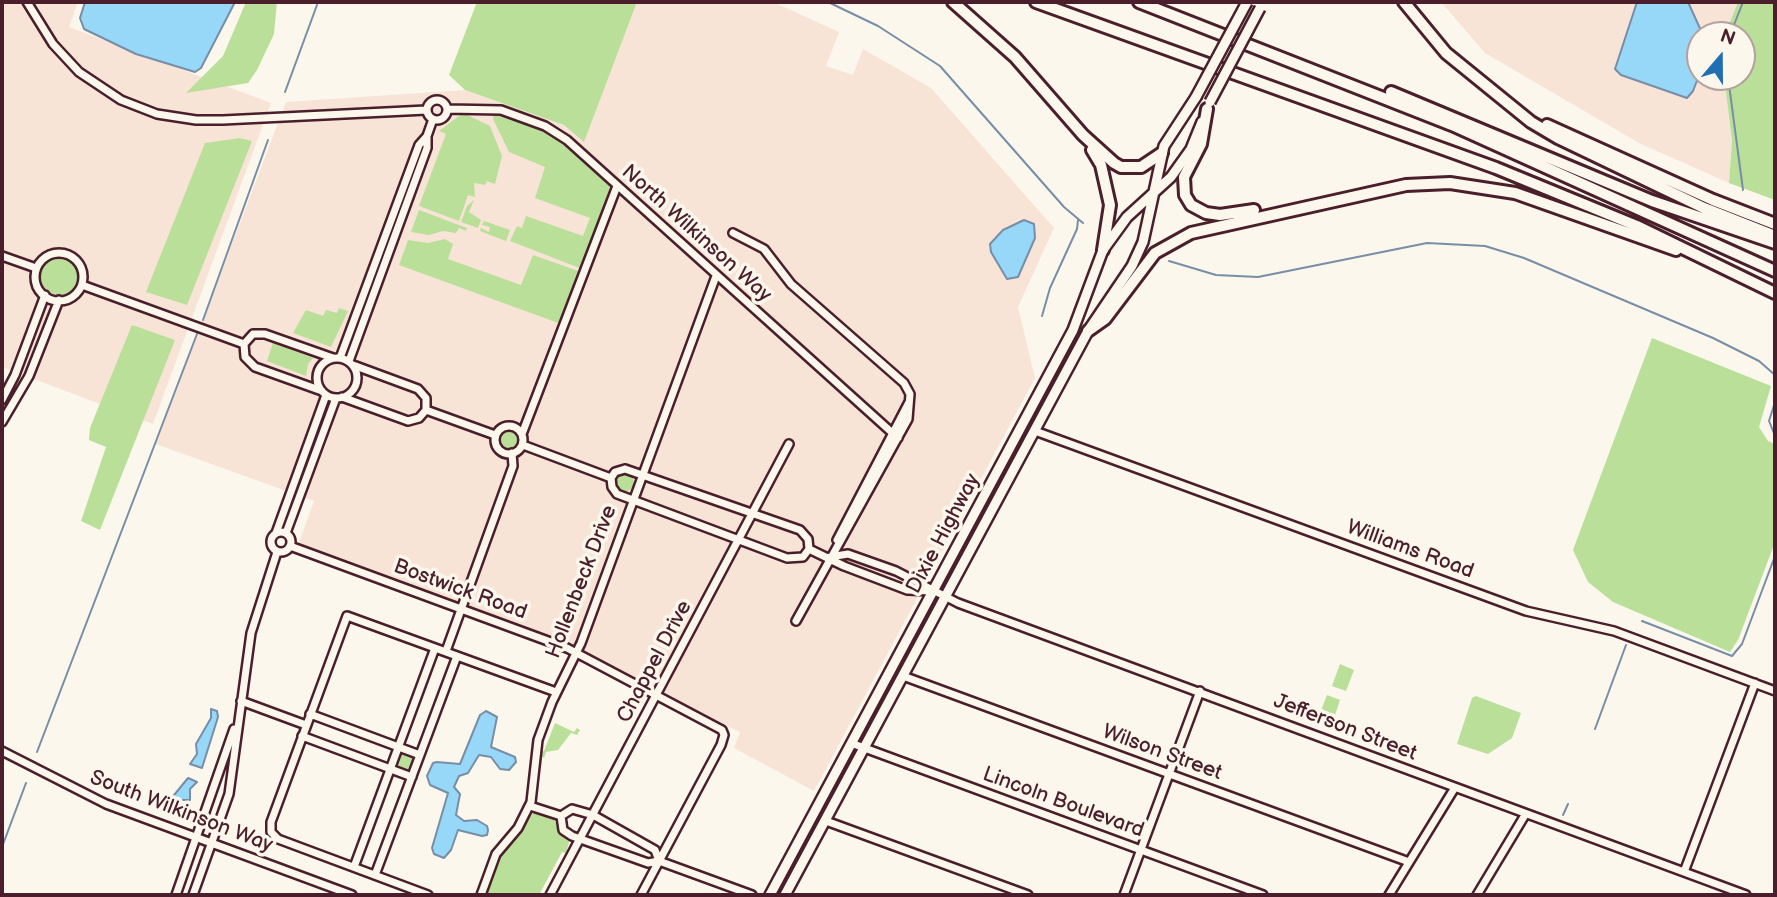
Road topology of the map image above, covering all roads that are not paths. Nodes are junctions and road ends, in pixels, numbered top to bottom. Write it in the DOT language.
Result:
graph roads {
  1 [pos="27,2"];
  2 [pos="953,2"];
  3 [pos="1036,2"];
  4 [pos="1139,2"];
  5 [pos="1247,2"];
  6 [pos="1404,2"];
  7 [pos="1262,5"];
  8 [pos="1216,30"];
  9 [pos="1208,106"];
  10 [pos="447,109"];
  11 [pos="426,110"];
  12 [pos="1522,115"];
  13 [pos="433,119"];
  14 [pos="1083,135"];
  15 [pos="1162,153"];
  16 [pos="617,186"];
  17 [pos="1406,186"];
  18 [pos="1152,194"];
  19 [pos="1775,224"];
  20 [pos="733,233"];
  21 [pos="1775,236"];
  22 [pos="1775,243"];
  23 [pos="1103,250"];
  24 [pos="2,256"];
  25 [pos="36,268"];
  26 [pos="1731,270"];
  27 [pos="1775,271"];
  28 [pos="716,276"];
  29 [pos="82,285"];
  30 [pos="1775,293"];
  31 [pos="45,295"];
  32 [pos="59,300"];
  33 [pos="1088,331"];
  34 [pos="244,344"];
  35 [pos="344,361"];
  36 [pos="324,393"];
  37 [pos="339,398"];
  38 [pos="2,400"];
  39 [pos="426,410"];
  40 [pos="2,422"];
  41 [pos="1035,431"];
  42 [pos="522,434"];
  43 [pos="495,435"];
  44 [pos="895,436"];
  45 [pos="789,444"];
  46 [pos="523,445"];
  47 [pos="512,453"];
  48 [pos="643,473"];
  49 [pos="611,478"];
  50 [pos="633,500"];
  51 [pos="754,514"];
  52 [pos="276,533"];
  53 [pos="286,533"];
  54 [pos="740,541"];
  55 [pos="290,546"];
  56 [pos="808,549"];
  57 [pos="277,552"];
  58 [pos="830,557"];
  59 [pos="933,591"];
  60 [pos="946,596"];
  61 [pos="461,609"];
  62 [pos="796,621"];
  63 [pos="435,648"];
  64 [pos="446,651"];
  65 [pos="576,652"];
  66 [pos="457,656"];
  67 [pos="903,676"];
  68 [pos="1755,683"];
  69 [pos="1200,691"];
  70 [pos="1775,691"];
  71 [pos="556,692"];
  72 [pos="657,694"];
  73 [pos="241,701"];
  74 [pos="310,714"];
  75 [pos="306,725"];
  76 [pos="302,736"];
  77 [pos="851,743"];
  78 [pos="398,747"];
  79 [pos="864,748"];
  80 [pos="2,751"];
  81 [pos="421,755"];
  82 [pos="390,769"];
  83 [pos="1169,774"];
  84 [pos="412,777"];
  85 [pos="1454,789"];
  86 [pos="530,806"];
  87 [pos="593,815"];
  88 [pos="1525,815"];
  89 [pos="561,816"];
  90 [pos="826,821"];
  91 [pos="197,838"];
  92 [pos="580,838"];
  93 [pos="212,844"];
  94 [pos="1141,850"];
  95 [pos="659,860"];
  96 [pos="1409,862"];
  97 [pos="354,867"];
  98 [pos="1684,872"];
  99 [pos="376,876"];
  100 [pos="176,895"];
  101 [pos="193,895"];
  102 [pos="352,895"];
  103 [pos="428,895"];
  104 [pos="481,895"];
  105 [pos="550,895"];
  106 [pos="641,895"];
  107 [pos="752,895"];
  108 [pos="770,895"];
  109 [pos="785,895"];
  110 [pos="1028,895"];
  111 [pos="1124,895"];
  112 [pos="1263,895"];
  113 [pos="1389,895"];
  114 [pos="1477,895"];
  115 [pos="1746,895"];
  1 -- 11 [label="street, North Wilkinson Way"];
  2 -- 14 [label="highway"];
  3 -- 26 [label="highway"];
  4 -- 8 [label="highway"];
  5 -- 15 [label="main road, Dixie Highway, bridge"];
  6 -- 12 [label="highway"];
  7 -- 9 [label="main road, Dixie Highway, bridge"];
  8 -- 22 [label="highway"];
  8 -- 27 [label="highway"];
  9 -- 17 [label="highway"];
  9 -- 18 [label="main road, Dixie Highway"];
  10 -- 11 [label="street, North Wilkinson Way"];
  10 -- 13 [label="street"];
  10 -- 16 [label="street, North Wilkinson Way"];
  11 -- 13 [label="street"];
  12 -- 19 [label="highway"];
  12 -- 21 [label="highway"];
  13 -- 35 [label="street"];
  14 -- 15 [label="highway"];
  14 -- 23 [label="highway"];
  15 -- 18 [label="main road, Dixie Highway"];
  16 -- 28 [label="street, North Wilkinson Way"];
  16 -- 42 [label="street"];
  17 -- 26 [label="highway"];
  17 -- 33 [label="highway"];
  18 -- 23 [label="main road, Dixie Highway"];
  18 -- 33 [label="main road, Dixie Highway"];
  20 -- 44 [label="street"];
  23 -- 59 [label="main road, Dixie Highway"];
  24 -- 25 [label="street"];
  25 -- 29 [label="street"];
  25 -- 31 [label="street"];
  26 -- 30 [label="highway"];
  28 -- 44 [label="street, North Wilkinson Way"];
  28 -- 48 [label="street, Hollenbeck Drive"];
  29 -- 32 [label="street"];
  29 -- 34 [label="street"];
  31 -- 32 [label="street"];
  31 -- 38 [label="street"];
  32 -- 40 [label="street"];
  33 -- 41 [label="main road, Dixie Highway"];
  34 -- 35 [label="street"];
  34 -- 36 [label="street"];
  35 -- 36 [label="street"];
  35 -- 37 [label="street"];
  35 -- 39 [label="street"];
  36 -- 37 [label="street"];
  36 -- 52 [label="street"];
  37 -- 39 [label="street"];
  37 -- 53 [label="street"];
  39 -- 43 [label="street"];
  41 -- 60 [label="main road, Dixie Highway"];
  41 -- 68 [label="street, Williams Road"];
  42 -- 43 [label="street"];
  42 -- 46 [label="street"];
  43 -- 47 [label="street"];
  44 -- 58 [label="street"];
  45 -- 51 [label="street, Chappel Drive"];
  46 -- 47 [label="street"];
  46 -- 49 [label="street"];
  47 -- 61 [label="street"];
  48 -- 49 [label="street"];
  48 -- 50 [label="street, Hollenbeck Drive"];
  48 -- 51 [label="street"];
  49 -- 50 [label="street"];
  50 -- 54 [label="street"];
  50 -- 65 [label="street, Hollenbeck Drive"];
  51 -- 54 [label="street, Chappel Drive"];
  51 -- 56 [label="street"];
  52 -- 53 [label="street"];
  52 -- 57 [label="street"];
  53 -- 55 [label="street"];
  54 -- 56 [label="street"];
  54 -- 72 [label="street, Chappel Drive"];
  55 -- 57 [label="street"];
  55 -- 61 [label="street, Bostwick Road"];
  56 -- 58 [label="street"];
  57 -- 73 [label="street"];
  58 -- 59 [label="street"];
  58 -- 59 [label="street"];
  58 -- 62 [label="street"];
  59 -- 60 [label="street, Jefferson Street"];
  59 -- 77 [label="main road, Dixie Highway"];
  60 -- 67 [label="main road, Dixie Highway"];
  60 -- 69 [label="street, Jefferson Street"];
  61 -- 64 [label="street"];
  61 -- 65 [label="street, Bostwick Road"];
  63 -- 64 [label="street"];
  63 -- 74 [label="street"];
  63 -- 78 [label="street"];
  64 -- 66 [label="street"];
  65 -- 71 [label="street, Hollenbeck Drive"];
  65 -- 72 [label="street, Bostwick Road"];
  66 -- 71 [label="street"];
  66 -- 81 [label="street"];
  67 -- 79 [label="main road, Dixie Highway"];
  67 -- 83 [label="street, Wilson Street"];
  68 -- 70 [label="street, Williams Road"];
  68 -- 98 [label="street"];
  69 -- 83 [label="street"];
  69 -- 85 [label="street, Jefferson Street"];
  71 -- 86 [label="street, Hollenbeck Drive"];
  72 -- 87 [label="street, Chappel Drive"];
  72 -- 95 [label="street, Bostwick Road"];
  73 -- 75 [label="street"];
  73 -- 91 [label="street"];
  73 -- 93 [label="street"];
  74 -- 75 [label="street"];
  74 -- 78 [label="street"];
  75 -- 76 [label="street"];
  76 -- 82 [label="street"];
  76 -- 97 [label="street"];
  77 -- 79 [label="street, Lincoln Boulevard"];
  77 -- 108 [label="main road, Dixie Highway"];
  78 -- 81 [label="street"];
  78 -- 82 [label="street"];
  79 -- 90 [label="main road, Dixie Highway"];
  79 -- 94 [label="street, Lincoln Boulevard"];
  80 -- 91 [label="street, South Wilkinson Way"];
  81 -- 84 [label="street"];
  82 -- 84 [label="street"];
  82 -- 97 [label="street"];
  83 -- 94 [label="street"];
  83 -- 96 [label="street, Wilson Street"];
  84 -- 99 [label="street"];
  85 -- 88 [label="street, Jefferson Street"];
  85 -- 96 [label="street"];
  86 -- 89 [label="street"];
  86 -- 104 [label="street, Hollenbeck Drive"];
  87 -- 89 [label="street"];
  87 -- 92 [label="street, Chappel Drive"];
  87 -- 95 [label="street"];
  88 -- 98 [label="street, Jefferson Street"];
  88 -- 114 [label="street"];
  89 -- 92 [label="street"];
  90 -- 109 [label="main road, Dixie Highway"];
  90 -- 110 [label="street"];
  91 -- 93 [label="street, South Wilkinson Way"];
  91 -- 100 [label="street"];
  92 -- 95 [label="street"];
  92 -- 105 [label="street, Chappel Drive"];
  93 -- 101 [label="street"];
  93 -- 102 [label="street, South Wilkinson Way"];
  94 -- 111 [label="street"];
  94 -- 112 [label="street, Lincoln Boulevard"];
  95 -- 106 [label="street"];
  95 -- 107 [label="street"];
  96 -- 113 [label="street"];
  97 -- 99 [label="street"];
  98 -- 115 [label="street, Jefferson Street"];
  99 -- 103 [label="street"];
}
